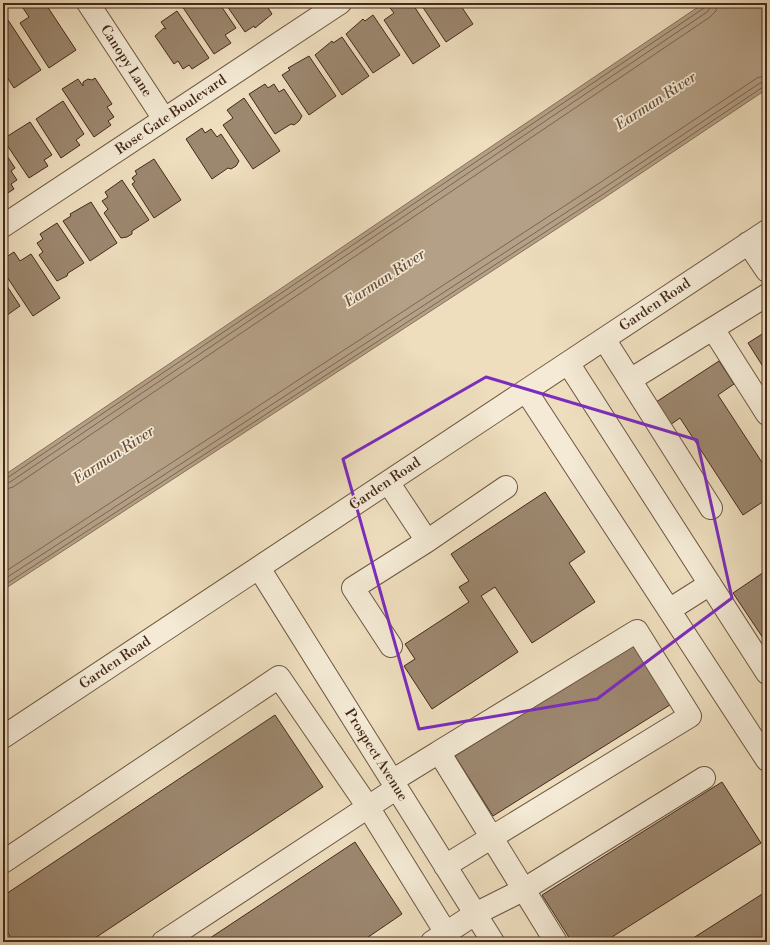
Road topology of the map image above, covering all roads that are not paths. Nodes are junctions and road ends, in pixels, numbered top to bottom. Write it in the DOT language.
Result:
graph roads {
  1 [pos="88,3"];
  2 [pos="340,3"];
  3 [pos="164,119"];
  4 [pos="3,226"];
  5 [pos="767,230"];
  6 [pos="748,243"];
  7 [pos="767,271"];
  8 [pos="767,294"];
  9 [pos="713,329"];
  10 [pos="604,339"];
  11 [pos="568,363"];
  12 [pos="630,380"];
  13 [pos="526,390"];
  14 [pos="767,414"];
  15 [pos="388,482"];
  16 [pos="506,487"];
  17 [pos="711,508"];
  18 [pos="427,540"];
  19 [pos="258,568"];
  20 [pos="710,584"];
  21 [pos="669,610"];
  22 [pos="391,646"];
  23 [pos="767,673"];
  24 [pos="3,737"];
  25 [pos="764,747"];
  26 [pos="439,752"];
  27 [pos="704,778"];
  28 [pos="394,784"];
  29 [pos="368,807"];
  30 [pos="492,838"];
  31 [pos="3,862"];
  32 [pos="445,866"];
  33 [pos="523,890"];
  34 [pos="475,914"];
  35 [pos="439,938"];
  36 [pos="164,942"];
  37 [pos="493,942"];
  38 [pos="556,942"];
  1 -- 3 [label="street, Canopy Lane"];
  2 -- 3 [label="street, Rose Gate Boulevard"];
  3 -- 4 [label="street, Rose Gate Boulevard"];
  5 -- 6 [label="street, Garden Road"];
  6 -- 7 [label="street"];
  6 -- 10 [label="street, Garden Road"];
  8 -- 9 [label="street"];
  9 -- 12 [label="street"];
  9 -- 14 [label="street"];
  10 -- 11 [label="street, Garden Road"];
  10 -- 12 [label="street"];
  11 -- 13 [label="street, Garden Road"];
  11 -- 20 [label="street"];
  12 -- 17 [label="street"];
  13 -- 15 [label="street, Garden Road"];
  13 -- 21 [label="street"];
  15 -- 18 [label="street"];
  15 -- 19 [label="street, Garden Road"];
  16 -- 18 [label="street"];
  18 -- 22 [label="street"];
  19 -- 24 [label="street, Garden Road"];
  19 -- 28 [label="street, Prospect Avenue"];
  20 -- 21 [label="street"];
  20 -- 23 [label="street"];
  21 -- 25 [label="street"];
  26 -- 28 [label="street"];
  26 -- 30 [label="street"];
  26 -- 30 [label="street"];
  27 -- 33 [label="street"];
  28 -- 29 [label="street"];
  28 -- 32 [label="street, Prospect Avenue"];
  29 -- 31 [label="street"];
  29 -- 35 [label="street"];
  29 -- 36 [label="street"];
  30 -- 32 [label="street"];
  30 -- 33 [label="street"];
  32 -- 34 [label="street, Prospect Avenue"];
  33 -- 34 [label="street"];
  33 -- 38 [label="street"];
  34 -- 35 [label="street"];
  34 -- 37 [label="street, Prospect Avenue"];
}
